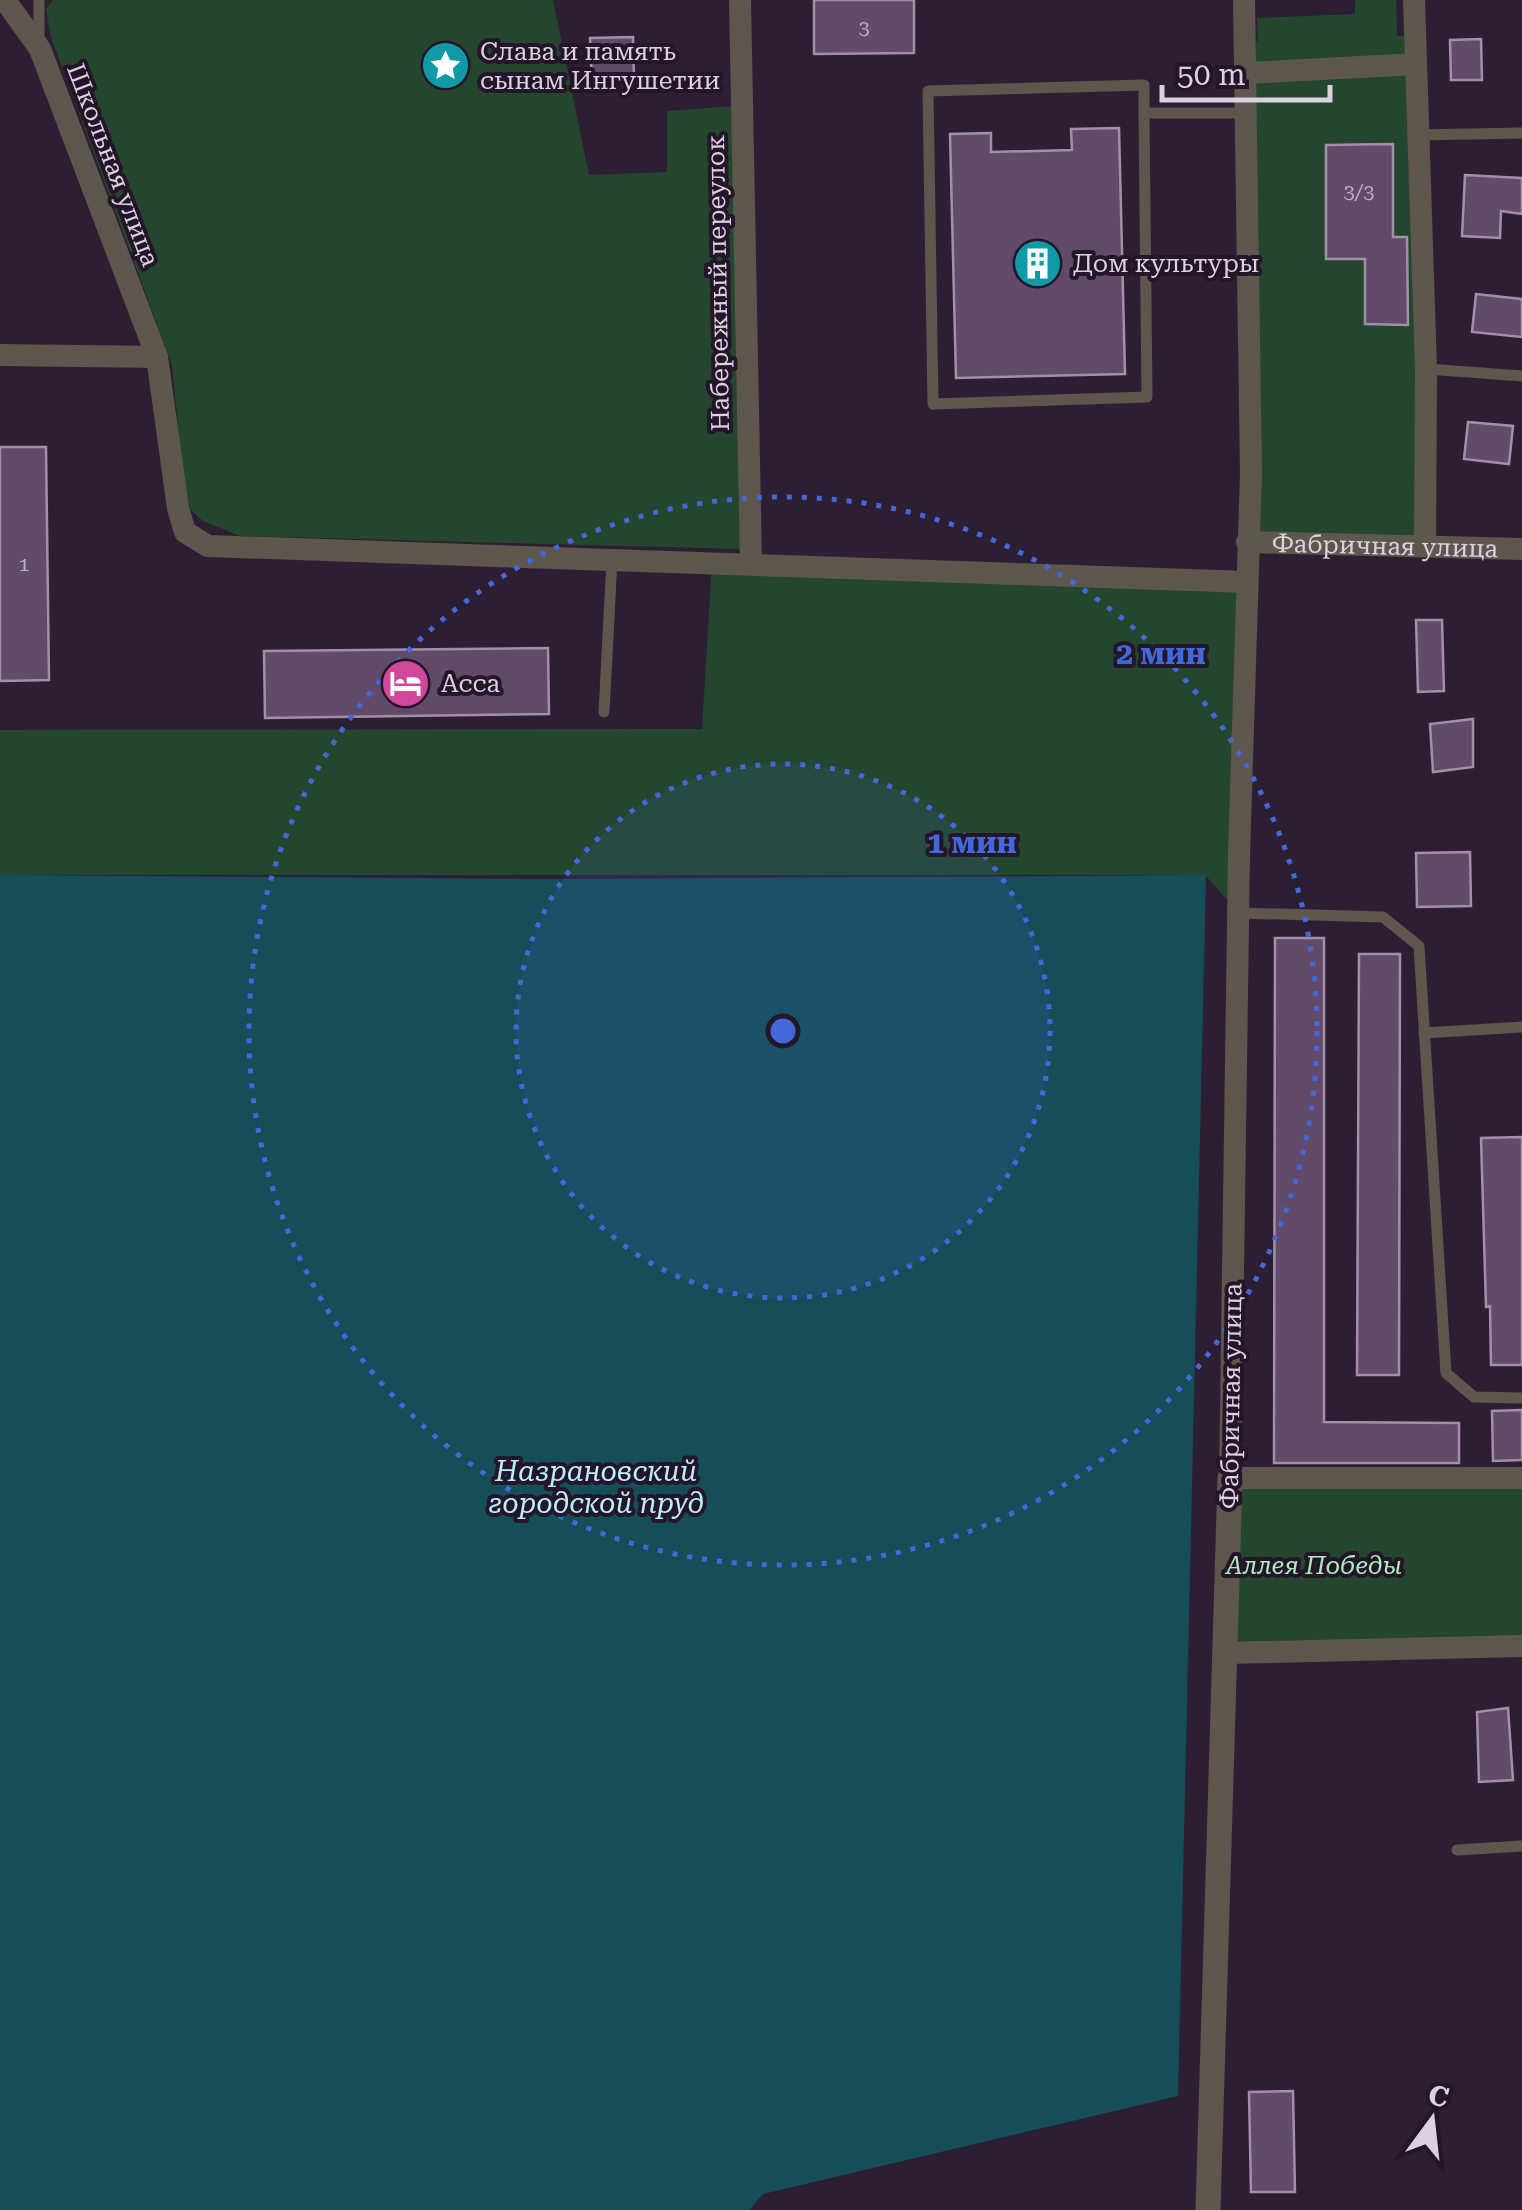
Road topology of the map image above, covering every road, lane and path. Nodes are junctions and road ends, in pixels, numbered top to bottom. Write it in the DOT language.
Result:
graph roads {
  1 [pos="5,0"];
  2 [pos="39,0"];
  3 [pos="740,0"];
  4 [pos="1244,0"];
  5 [pos="1414,0"];
  6 [pos="40,49"];
  7 [pos="1416,64"];
  8 [pos="1247,73"];
  9 [pos="1144,113"];
  10 [pos="1248,113"];
  11 [pos="1522,133"];
  12 [pos="1418,134"];
  13 [pos="0,355"];
  14 [pos="158,357"];
  15 [pos="1426,369"];
  16 [pos="1522,376"];
  17 [pos="1247,542"];
  18 [pos="1425,546"];
  19 [pos="1522,549"];
  20 [pos="612,560"];
  21 [pos="751,564"];
  22 [pos="1247,582"];
  23 [pos="604,712"];
  24 [pos="1239,913"];
  25 [pos="1522,1028"];
  26 [pos="1424,1033"];
  27 [pos="1522,1398"];
  28 [pos="1230,1478"];
  29 [pos="1522,1478"];
  30 [pos="1522,1646"];
  31 [pos="1224,1654"];
  32 [pos="1522,1846"];
  33 [pos="1457,1850"];
  34 [pos="1208,2210"];
  1 -- 6 [label="street, Школьная улица"];
  2 -- 6 [label="lane"];
  3 -- 21 [label="street, Набережный переулок"];
  4 -- 8 [label="street, Фабричная улица"];
  5 -- 7 [label="street"];
  6 -- 14 [label="street, Школьная улица"];
  7 -- 8 [label="street"];
  7 -- 12 [label="street"];
  8 -- 10 [label="street, Фабричная улица"];
  9 -- 9 [label="lane"];
  9 -- 10 [label="lane"];
  10 -- 17 [label="street, Фабричная улица"];
  11 -- 12 [label="lane"];
  12 -- 15 [label="street"];
  13 -- 14 [label="street"];
  14 -- 20 [label="street, Школьная улица"];
  15 -- 16 [label="lane"];
  15 -- 18 [label="street"];
  17 -- 18 [label="street, Фабричная улица"];
  17 -- 22 [label="street, Фабричная улица"];
  18 -- 19 [label="street, Фабричная улица"];
  20 -- 21 [label="street"];
  20 -- 23 [label="lane"];
  21 -- 22 [label="street"];
  22 -- 24 [label="street, Фабричная улица"];
  24 -- 26 [label="lane"];
  24 -- 28 [label="street, Фабричная улица"];
  25 -- 26 [label="lane"];
  26 -- 27 [label="lane"];
  28 -- 29 [label="street"];
  28 -- 31 [label="street, Фабричная улица"];
  30 -- 31 [label="street"];
  31 -- 34 [label="street, Фабричная улица"];
  32 -- 33 [label="lane"];
}
